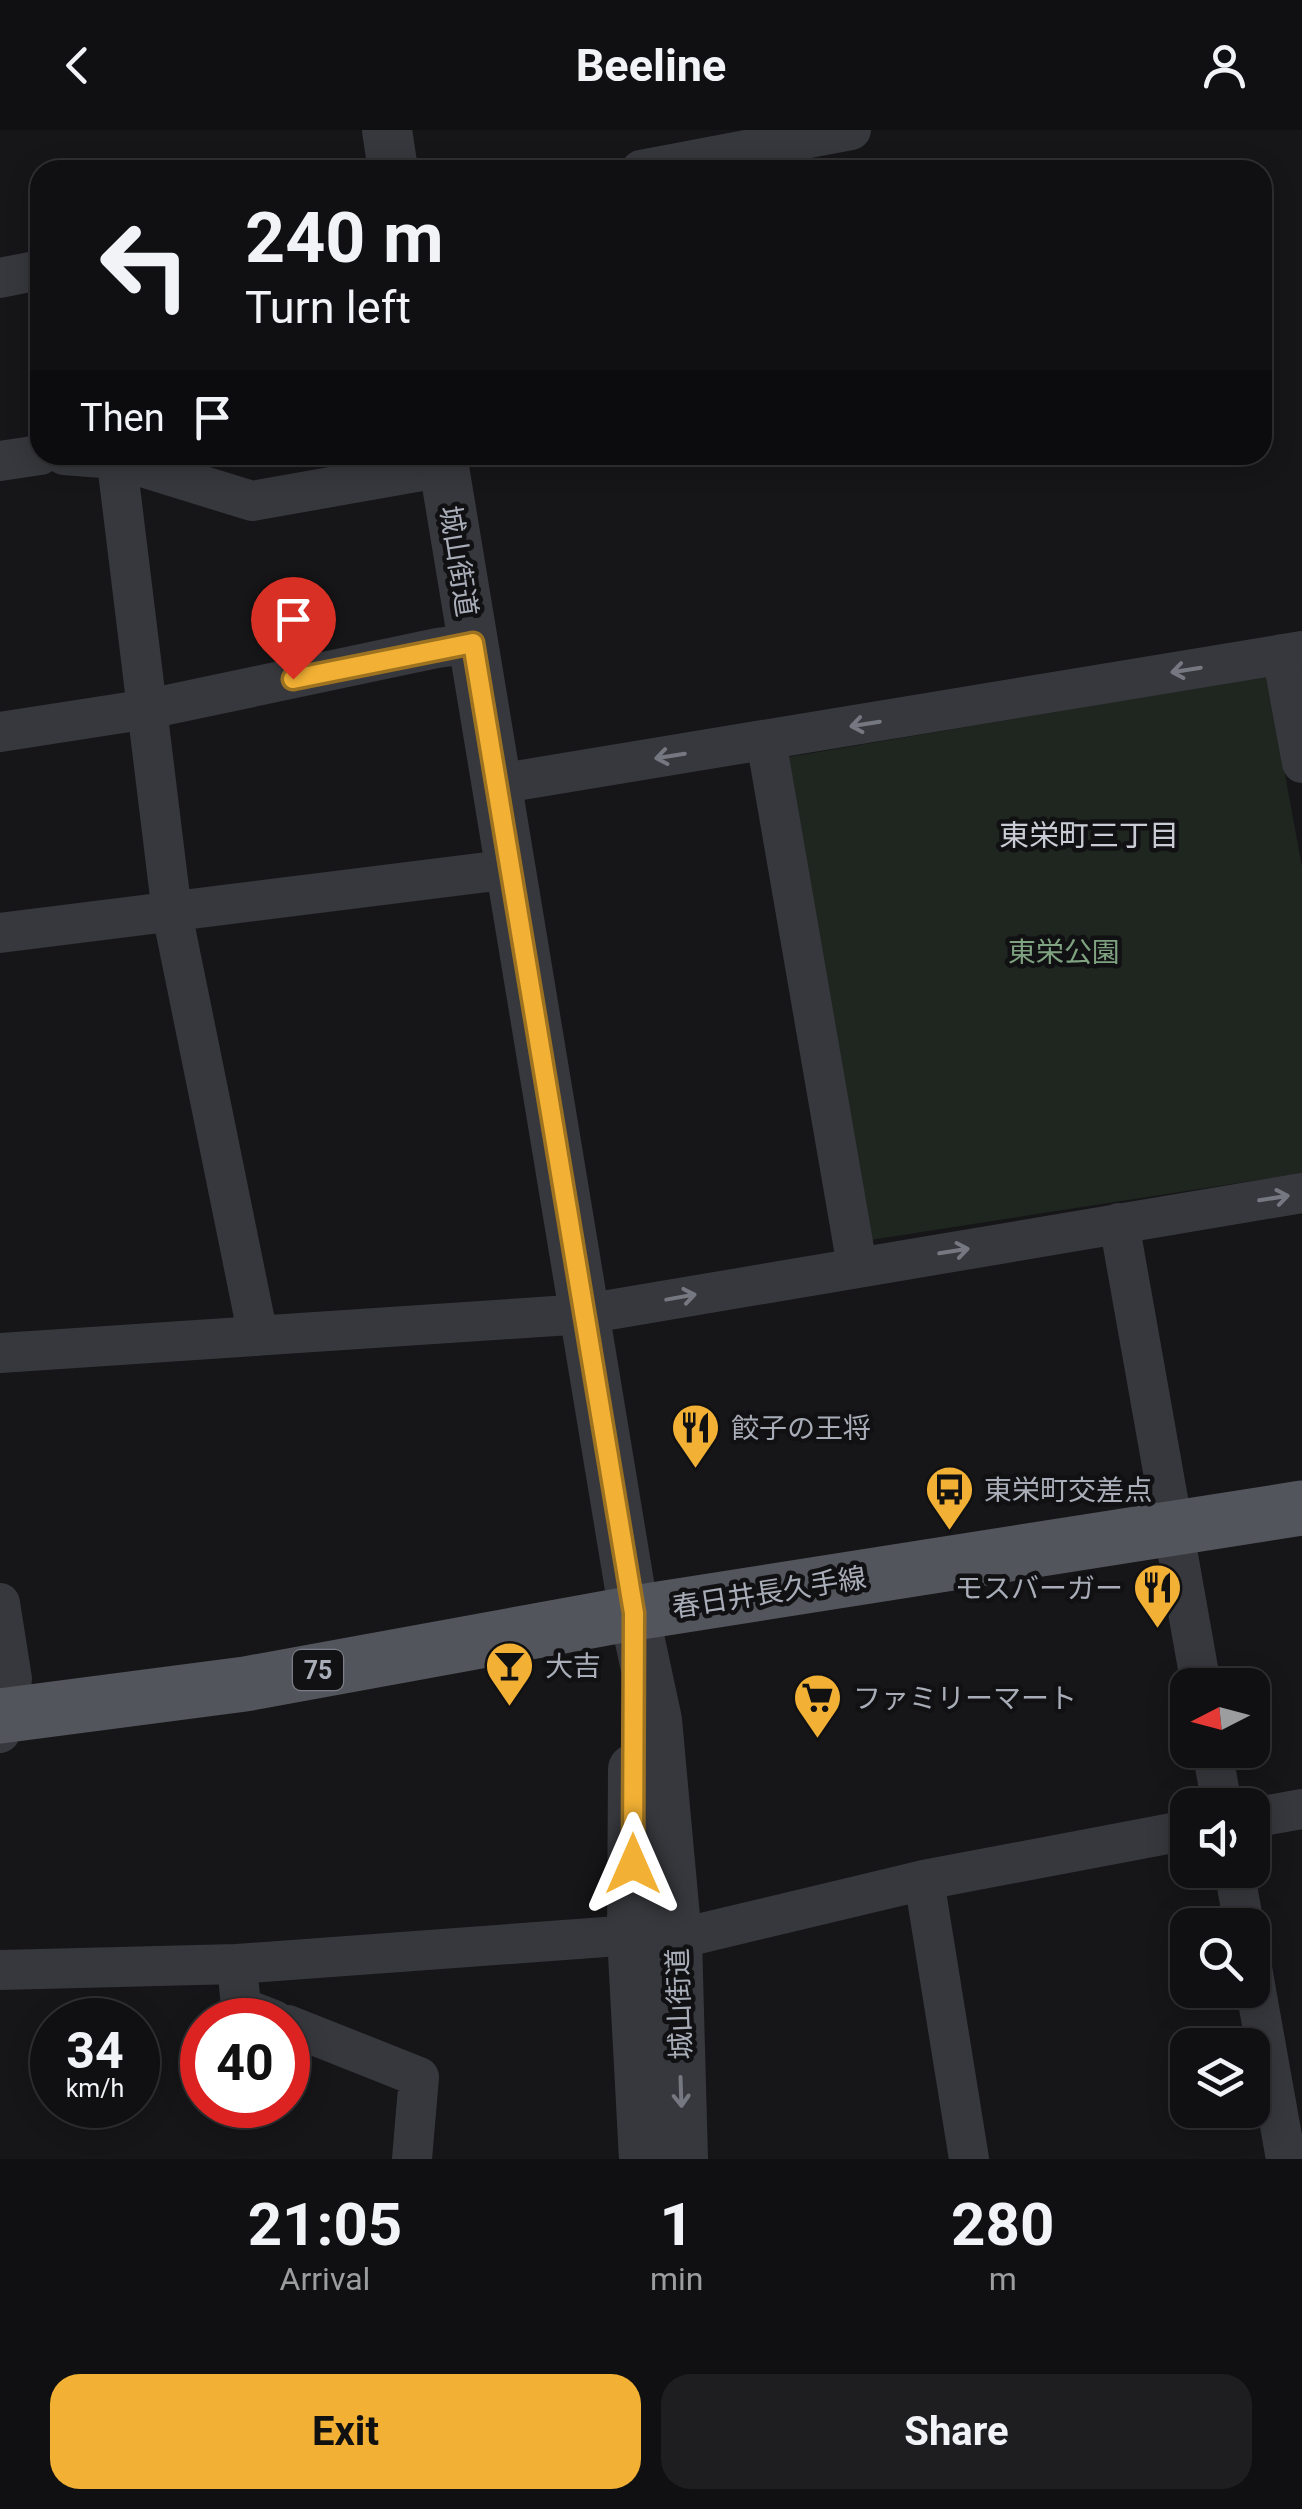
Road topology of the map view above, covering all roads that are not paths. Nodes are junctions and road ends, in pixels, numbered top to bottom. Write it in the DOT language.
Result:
graph roads {
  1 [pos="386,130"];
  2 [pos="851,130"];
  3 [pos="391,160"];
  4 [pos="693,160"];
  5 [pos="30,272"];
  6 [pos="0,278"];
  7 [pos="30,456"];
  8 [pos="0,461"];
  9 [pos="117,465"];
  10 [pos="141,465"];
  11 [pos="424,465"];
  12 [pos="444,465"];
  13 [pos="473,643"];
  14 [pos="1292,653"];
  15 [pos="148,709"];
  16 [pos="0,732"];
  17 [pos="766,740"];
  18 [pos="1302,763"];
  19 [pos="496,784"];
  20 [pos="511,869"];
  21 [pos="172,913"];
  22 [pos="0,934"];
  23 [pos="1302,1193"];
  24 [pos="1120,1223"];
  25 [pos="857,1266"];
  26 [pos="585,1314"];
  27 [pos="258,1336"];
  28 [pos="0,1352"];
  29 [pos="1302,1508"];
  30 [pos="1173,1528"];
  31 [pos="0,1604"];
  32 [pos="634,1613"];
  33 [pos="1198,1668"];
  34 [pos="1,1721"];
  35 [pos="1302,1809"];
  36 [pos="1270,1815"];
  37 [pos="1170,1833"];
  38 [pos="924,1880"];
  39 [pos="655,1937"];
  40 [pos="238,1964"];
  41 [pos="0,1970"];
  42 [pos="240,1998"];
  43 [pos="1264,2008"];
  44 [pos="310,2034"];
  45 [pos="1289,2090"];
  46 [pos="677,2158"];
  47 [pos="412,2159"];
  48 [pos="970,2159"];
  49 [pos="1286,2159"];
  1 -- 3 [label="street"];
  2 -- 4 [label="street"];
  5 -- 6 [label="street"];
  7 -- 8 [label="street"];
  9 -- 15 [label="street"];
  10 -- 11 [label="street"];
  12 -- 13 [label="street, 城山街道"];
  13 -- 15 [label="street"];
  13 -- 19 [label="street, 城山街道"];
  14 -- 17 [label="street, one-way"];
  14 -- 18 [label="street"];
  15 -- 16 [label="street"];
  15 -- 21 [label="street"];
  17 -- 19 [label="street, one-way"];
  17 -- 25 [label="street"];
  19 -- 20 [label="street, 城山街道"];
  20 -- 21 [label="street"];
  20 -- 26 [label="street, 城山街道"];
  21 -- 22 [label="street"];
  21 -- 27 [label="street"];
  24 -- 23 [label="street, one-way"];
  25 -- 24 [label="street, one-way"];
  24 -- 30 [label="street"];
  26 -- 25 [label="street, one-way"];
  26 -- 27 [label="street"];
  26 -- 32 [label="street, 城山街道"];
  27 -- 28 [label="street"];
  29 -- 30 [label="main road, 春日井長久手線 / 75"];
  30 -- 32 [label="main road, 春日井長久手線 / 75"];
  30 -- 33 [label="street"];
  31 -- 34 [label="street"];
  32 -- 34 [label="main road, 春日井長久手線 / 75"];
  32 -- 39 [label="street, 城山街道"];
  35 -- 36 [label="street"];
  37 -- 38 [label="street"];
  38 -- 39 [label="street"];
  38 -- 48 [label="street"];
  39 -- 40 [label="street"];
  39 -- 46 [label="street, 城山街道"];
  40 -- 41 [label="street"];
  40 -- 42 [label="street"];
  43 -- 45 [label="street"];
  44 -- 47 [label="street"];
  45 -- 49 [label="street"];
}
